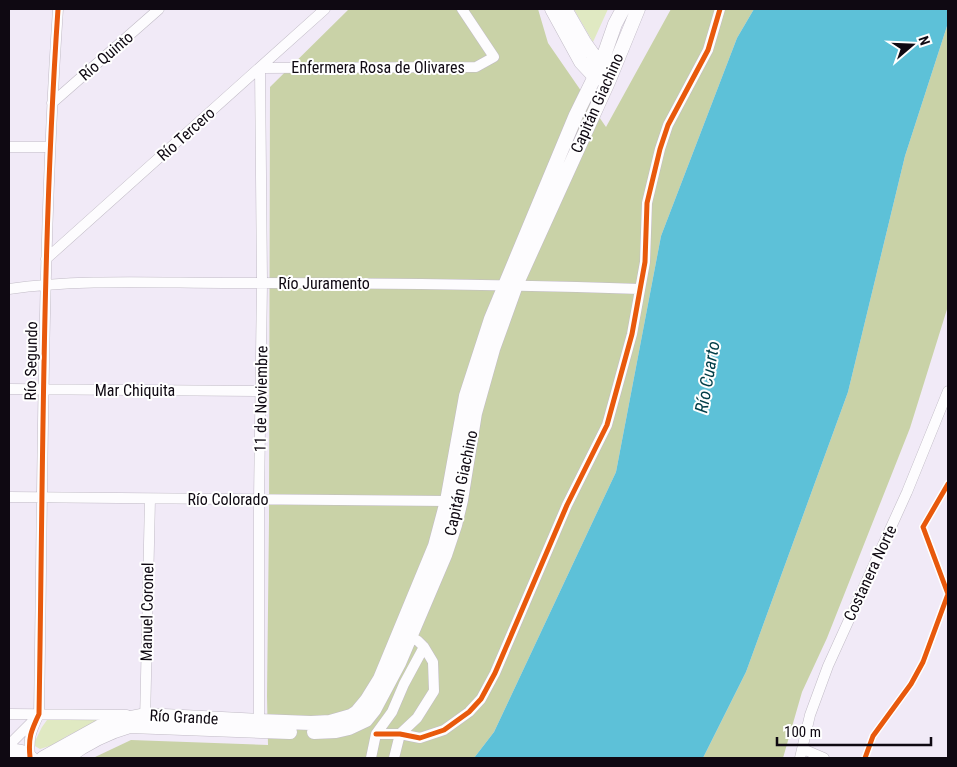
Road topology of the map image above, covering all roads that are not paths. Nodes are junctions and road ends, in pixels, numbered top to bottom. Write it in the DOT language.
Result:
graph roads {
  1 [pos="58,9"];
  2 [pos="159,9"];
  3 [pos="325,9"];
  4 [pos="462,9"];
  5 [pos="552,9"];
  6 [pos="566,9"];
  7 [pos="622,9"];
  8 [pos="638,9"];
  9 [pos="720,9"];
  10 [pos="260,68"];
  11 [pos="602,74"];
  12 [pos="52,103"];
  13 [pos="9,147"];
  14 [pos="50,147"];
  15 [pos="46,259"];
  16 [pos="262,283"];
  17 [pos="45,284"];
  18 [pos="510,285"];
  19 [pos="9,289"];
  20 [pos="640,289"];
  21 [pos="9,389"];
  22 [pos="44,389"];
  23 [pos="261,391"];
  24 [pos="948,391"];
  25 [pos="9,497"];
  26 [pos="43,498"];
  27 [pos="150,499"];
  28 [pos="259,499"];
  29 [pos="448,501"];
  30 [pos="405,634"];
  31 [pos="424,647"];
  32 [pos="358,712"];
  33 [pos="9,714"];
  34 [pos="39,714"];
  35 [pos="145,720"];
  36 [pos="259,726"];
  37 [pos="376,734"];
  38 [pos="400,734"];
  39 [pos="9,745"];
  40 [pos="9,750"];
  41 [pos="802,754"];
  42 [pos="35,758"];
  43 [pos="66,758"];
  44 [pos="372,758"];
  45 [pos="394,758"];
  46 [pos="824,758"];
  1 -- 12 [label="street, Río Segundo"];
  2 -- 12 [label="street, Río Quinto"];
  3 -- 10 [label="street, Río Tercero"];
  4 -- 10 [label="street, Enfermera Rosa de Olivares"];
  5 -- 11 [label="main road"];
  6 -- 11 [label="main road"];
  7 -- 11 [label="main road, Capitán Giachino"];
  8 -- 11 [label="main road, Capitán Giachino"];
  9 -- 20 [label="street"];
  10 -- 15 [label="street, Río Tercero"];
  10 -- 16 [label="street, 11 de Noviembre"];
  11 -- 18 [label="main road, Capitán Giachino"];
  12 -- 14 [label="street, Río Segundo"];
  13 -- 14 [label="street"];
  14 -- 15 [label="street, Río Segundo"];
  15 -- 17 [label="street, Río Segundo"];
  16 -- 17 [label="street, Río Juramento"];
  16 -- 18 [label="street, Río Juramento"];
  16 -- 23 [label="street, 11 de Noviembre"];
  17 -- 19 [label="street, Río Juramento"];
  17 -- 22 [label="street, Río Segundo"];
  18 -- 20 [label="street, Río Juramento"];
  18 -- 29 [label="main road, Capitán Giachino"];
  18 -- 30 [label="main road, Capitán Giachino"];
  20 -- 38 [label="street"];
  21 -- 22 [label="street, Mar Chiquita"];
  22 -- 23 [label="street, Mar Chiquita"];
  22 -- 26 [label="street, Río Segundo"];
  23 -- 28 [label="street, 11 de Noviembre"];
  24 -- 41 [label="street, Costanera Norte"];
  25 -- 26 [label="street, Río Colorado"];
  26 -- 27 [label="street, Río Colorado"];
  26 -- 34 [label="street, Río Segundo"];
  27 -- 28 [label="street, Río Colorado"];
  27 -- 35 [label="street, Manuel Coronel"];
  28 -- 29 [label="street, Río Colorado"];
  28 -- 36 [label="street, 11 de Noviembre"];
  29 -- 30 [label="main road, Capitán Giachino"];
  30 -- 31 [label="street"];
  30 -- 32 [label="main road, Capitán Giachino"];
  30 -- 36 [label="main road, Capitán Giachino"];
  31 -- 37 [label="street"];
  31 -- 38 [label="street"];
  32 -- 36 [label="main road, Río Grande"];
  33 -- 34 [label="street, Río Grande"];
  34 -- 35 [label="street, Río Grande"];
  34 -- 39 [label="street"];
  34 -- 42 [label="street"];
  35 -- 36 [label="main road, Río Grande"];
  35 -- 42 [label="main road"];
  35 -- 43 [label="main road"];
  37 -- 38 [label="street"];
  37 -- 44 [label="street"];
  38 -- 45 [label="street"];
  40 -- 42 [label="main road"];
  41 -- 46 [label="street"];
}
